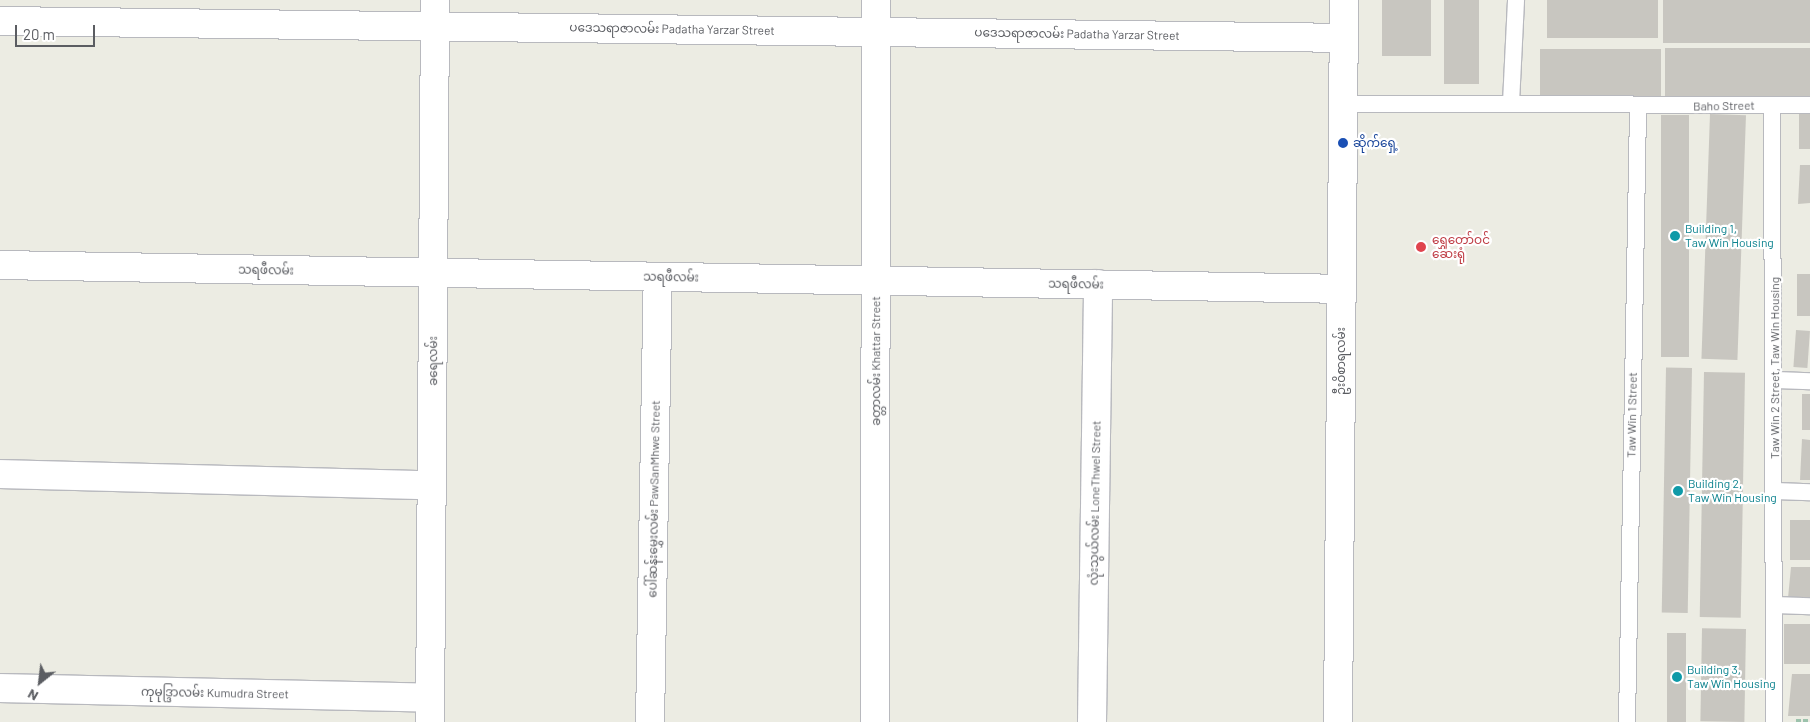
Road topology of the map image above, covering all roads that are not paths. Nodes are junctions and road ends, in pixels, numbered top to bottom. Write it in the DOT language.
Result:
graph roads {
  1 [pos="876,0"];
  2 [pos="1344,0"];
  3 [pos="1516,0"];
  4 [pos="435,13"];
  5 [pos="0,20"];
  6 [pos="875,32"];
  7 [pos="1344,38"];
  8 [pos="1512,103"];
  9 [pos="1344,104"];
  10 [pos="1772,105"];
  11 [pos="1810,105"];
  12 [pos="1638,108"];
  13 [pos="0,265"];
  14 [pos="434,273"];
  15 [pos="658,277"];
  16 [pos="876,280"];
  17 [pos="1098,284"];
  18 [pos="1342,289"];
  19 [pos="1776,380"];
  20 [pos="1810,381"];
  21 [pos="0,474"];
  22 [pos="432,485"];
  23 [pos="1774,491"];
  24 [pos="1810,492"];
  25 [pos="1774,605"];
  26 [pos="1810,606"];
  27 [pos="0,688"];
  28 [pos="430,710"];
  29 [pos="650,722"];
  30 [pos="875,722"];
  31 [pos="1092,722"];
  32 [pos="1338,722"];
  33 [pos="1627,722"];
  34 [pos="1774,722"];
  1 -- 6 [label="street, ခတ္တာလမ်း Khattar Street"];
  2 -- 7 [label="street, ဦးဝိစာရလမ်း"];
  3 -- 8 [label="lane"];
  4 -- 5 [label="street, ပဒေသရာဇာလမ်း Padatha Yarzar Street"];
  4 -- 6 [label="street, ပဒေသရာဇာလမ်း Padatha Yarzar Street"];
  4 -- 14 [label="street, ခရေလမ်း"];
  6 -- 7 [label="street, ပဒေသရာဇာလမ်း Padatha Yarzar Street"];
  6 -- 16 [label="street, ခတ္တာလမ်း Khattar Street"];
  7 -- 9 [label="street, ဦးဝိစာရလမ်း"];
  8 -- 9 [label="lane, Baho Street"];
  8 -- 12 [label="lane, Baho Street"];
  9 -- 18 [label="street, ဦးဝိစာရလမ်း"];
  10 -- 11 [label="lane, Baho Street"];
  10 -- 12 [label="lane, Baho Street"];
  10 -- 19 [label="lane, Taw Win 2 Street, Taw Win Housing"];
  12 -- 33 [label="lane, Taw Win 1 Street"];
  13 -- 14 [label="street, သရဖီလမ်း"];
  14 -- 15 [label="street, သရဖီလမ်း"];
  14 -- 22 [label="street, ခရေလမ်း"];
  15 -- 16 [label="street, သရဖီလမ်း"];
  15 -- 29 [label="street, ပေါ်ဆန်းမွှေးလမ်း PawSanMhwe Street"];
  16 -- 17 [label="street, သရဖီလမ်း"];
  16 -- 30 [label="street, ခတ္တာလမ်း Khattar Street"];
  17 -- 18 [label="street, သရဖီလမ်း"];
  17 -- 31 [label="street, လုံးသွယ်လမ်း LoneThwel Street"];
  18 -- 32 [label="street, ဦးဝိစာရလမ်း"];
  19 -- 20 [label="lane"];
  19 -- 23 [label="lane, Taw Win 2 Street, Taw Win Housing"];
  21 -- 22 [label="street"];
  22 -- 28 [label="street, ခရေလမ်း"];
  23 -- 24 [label="lane"];
  23 -- 25 [label="lane, Taw Win 2 Street, Taw Win Housing"];
  25 -- 26 [label="lane"];
  25 -- 34 [label="lane, Taw Win 2 Street, Taw Win Housing"];
  27 -- 28 [label="street, ကုမုဒ္ဒြာလမ်း Kumudra Street"];
}
